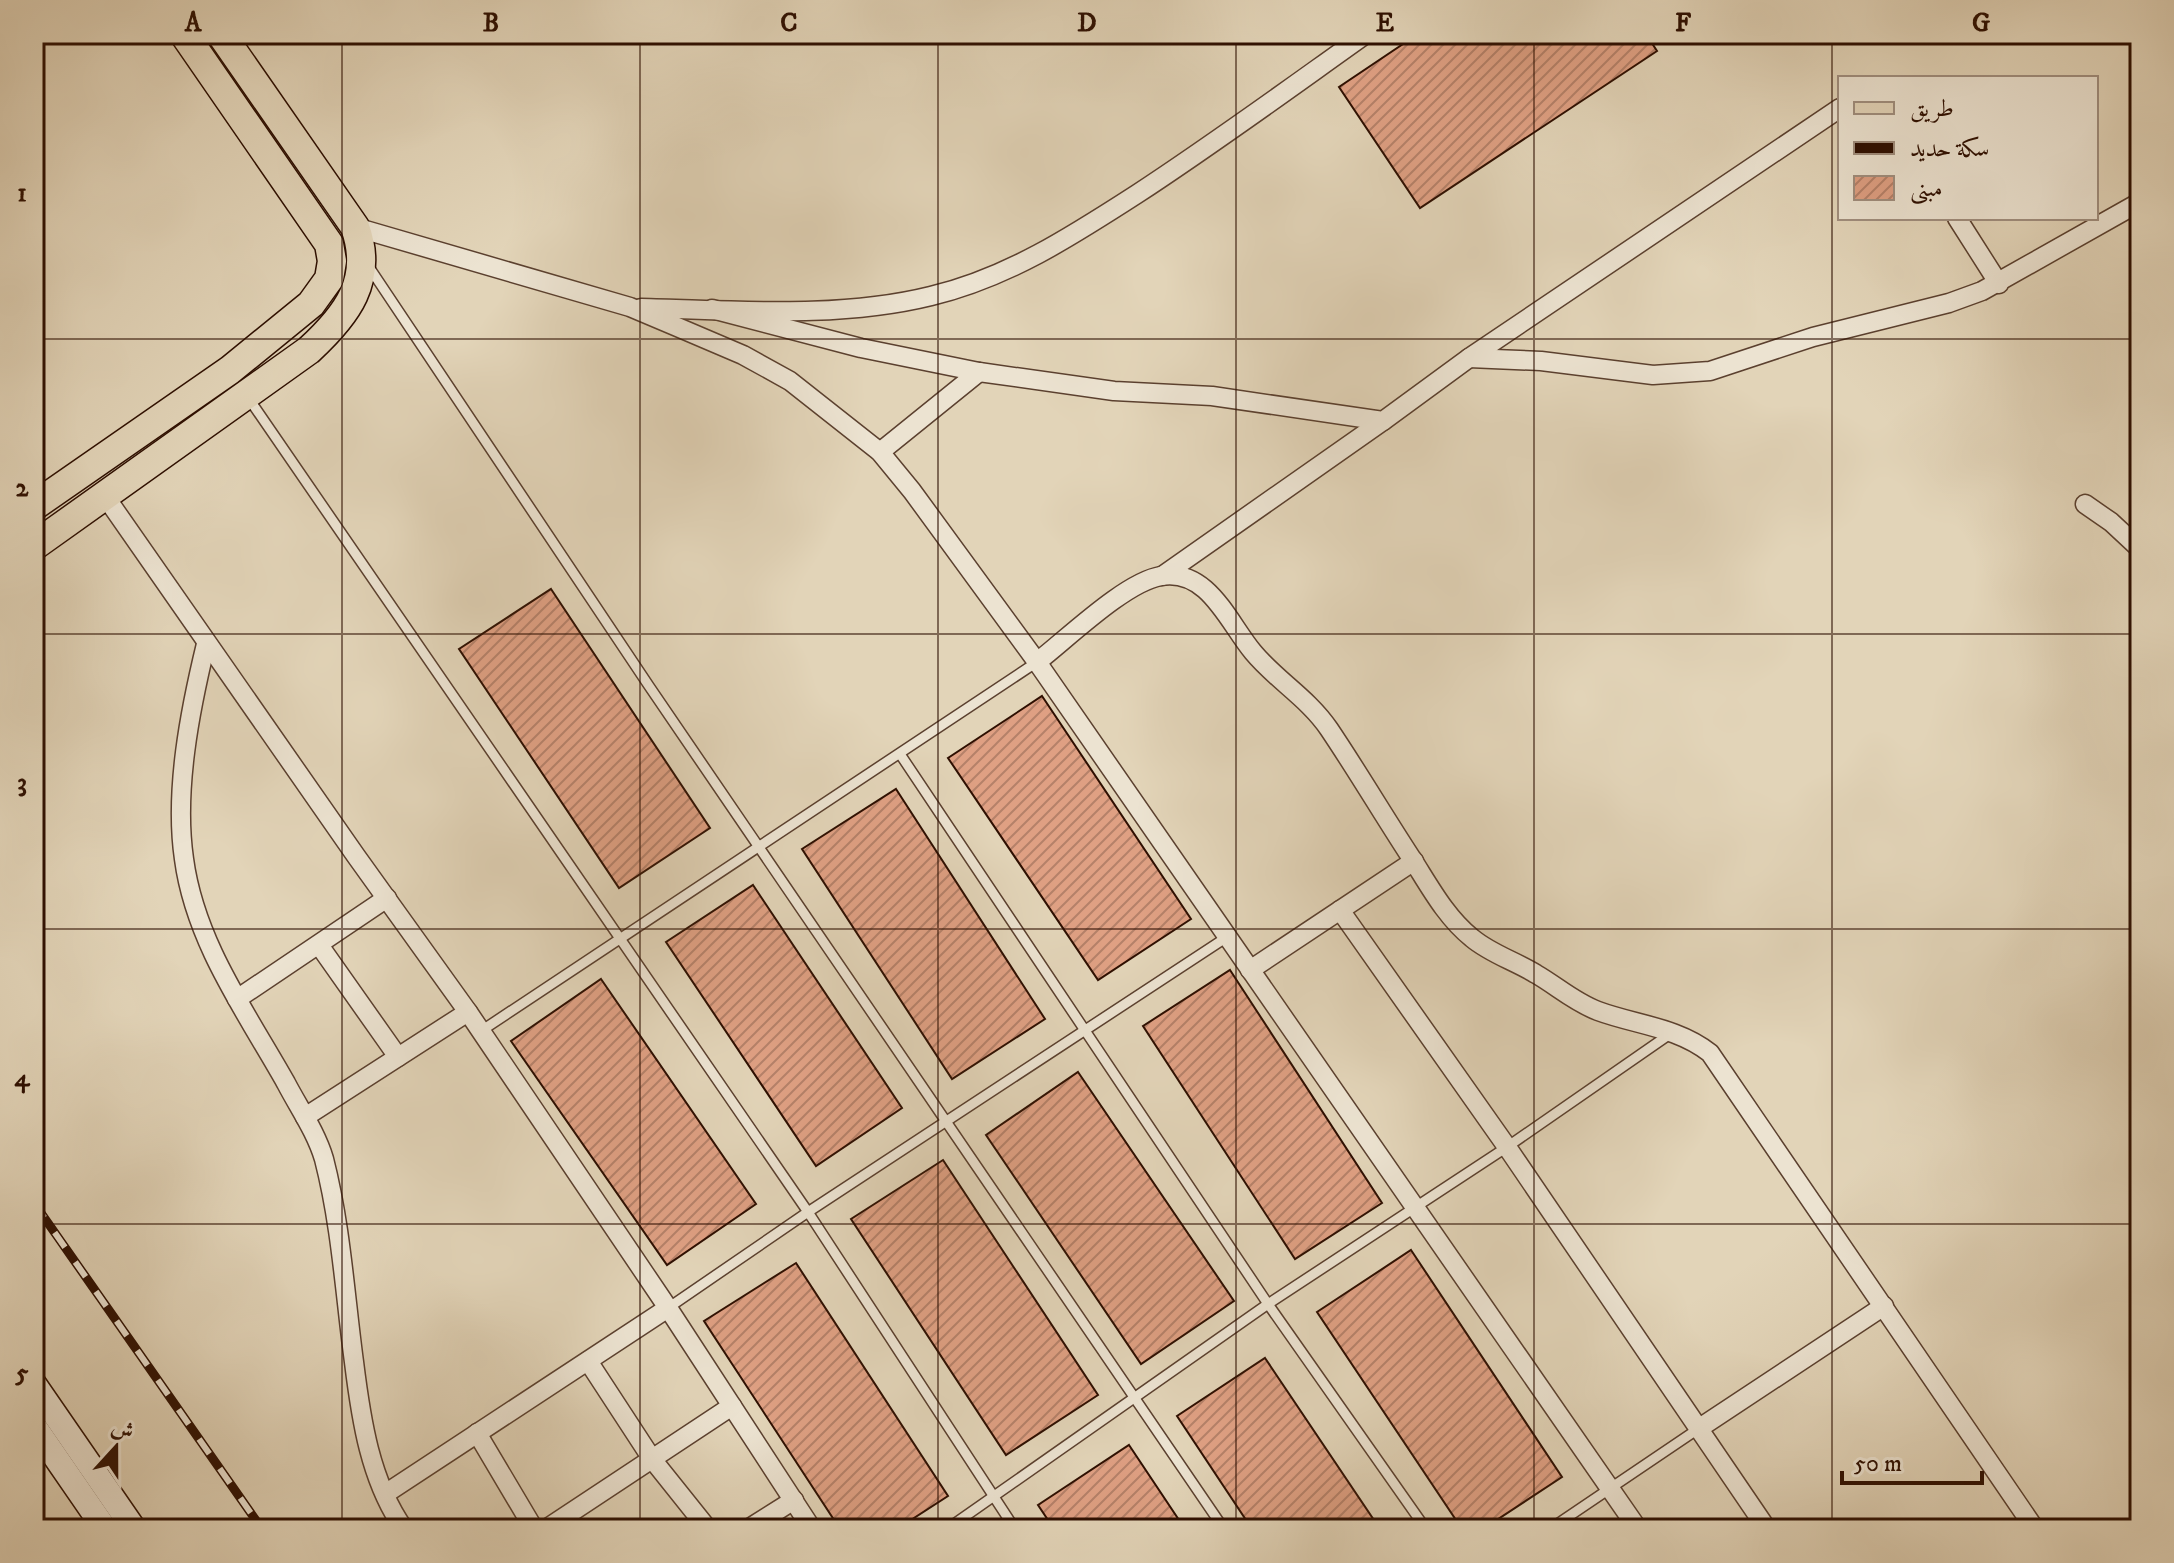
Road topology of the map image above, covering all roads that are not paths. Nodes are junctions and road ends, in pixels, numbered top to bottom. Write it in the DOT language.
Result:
graph roads {
  1 [pos="184,34"];
  2 [pos="221,34"];
  3 [pos="1366,34"];
  4 [pos="1838,109"];
  5 [pos="2140,202"];
  6 [pos="1958,220"];
  7 [pos="348,247"];
  8 [pos="1999,284"];
  9 [pos="630,307"];
  10 [pos="712,309"];
  11 [pos="1469,358"];
  12 [pos="230,370"];
  13 [pos="979,372"];
  14 [pos="246,395"];
  15 [pos="1383,421"];
  16 [pos="880,452"];
  17 [pos="105,496"];
  18 [pos="2085,504"];
  19 [pos="34,506"];
  20 [pos="34,546"];
  21 [pos="2140,549"];
  22 [pos="1162,576"];
  23 [pos="206,644"];
  24 [pos="1037,662"];
  25 [pos="900,754"];
  26 [pos="758,846"];
  27 [pos="1414,861"];
  28 [pos="387,898"];
  29 [pos="1340,910"];
  30 [pos="1227,937"];
  31 [pos="621,939"];
  32 [pos="319,945"];
  33 [pos="1250,970"];
  34 [pos="237,999"];
  35 [pos="468,1012"];
  36 [pos="1085,1029"];
  37 [pos="481,1031"];
  38 [pos="1673,1032"];
  39 [pos="398,1057"];
  40 [pos="305,1117"];
  41 [pos="945,1122"];
  42 [pos="1507,1147"];
  43 [pos="1414,1206"];
  44 [pos="808,1212"];
  45 [pos="1268,1304"];
  46 [pos="1884,1306"];
  47 [pos="668,1308"];
  48 [pos="588,1361"];
  49 [pos="34,1384"];
  50 [pos="1133,1398"];
  51 [pos="732,1406"];
  52 [pos="34,1426"];
  53 [pos="1698,1429"];
  54 [pos="477,1433"];
  55 [pos="652,1459"];
  56 [pos="1609,1489"];
  57 [pos="385,1494"];
  58 [pos="992,1495"];
  59 [pos="794,1500"];
  60 [pos="105,1529"];
  61 [pos="134,1529"];
  62 [pos="404,1529"];
  63 [pos="534,1529"];
  64 [pos="546,1529"];
  65 [pos="708,1529"];
  66 [pos="748,1529"];
  67 [pos="812,1529"];
  68 [pos="947,1529"];
  69 [pos="1015,1529"];
  70 [pos="1224,1529"];
  71 [pos="1426,1529"];
  72 [pos="1550,1529"];
  73 [pos="1638,1529"];
  74 [pos="1767,1529"];
  75 [pos="2035,1529"];
  1 -- 7 [label="main road"];
  2 -- 7 [label="main road"];
  3 -- 10 [label="street"];
  4 -- 11 [label="street"];
  5 -- 8 [label="street"];
  6 -- 8 [label="street"];
  7 -- 9 [label="street"];
  7 -- 12 [label="main road"];
  7 -- 14 [label="main road"];
  7 -- 26 [label="lane"];
  8 -- 11 [label="street"];
  9 -- 10 [label="street"];
  9 -- 16 [label="street"];
  10 -- 13 [label="street"];
  11 -- 15 [label="street"];
  12 -- 14 [label="lane"];
  12 -- 19 [label="main road"];
  13 -- 15 [label="street"];
  13 -- 16 [label="street"];
  14 -- 17 [label="main road"];
  14 -- 31 [label="lane"];
  15 -- 22 [label="street"];
  16 -- 24 [label="street"];
  17 -- 20 [label="main road"];
  17 -- 23 [label="street"];
  18 -- 21 [label="street"];
  22 -- 24 [label="street"];
  22 -- 27 [label="street"];
  23 -- 28 [label="street"];
  23 -- 34 [label="street"];
  24 -- 25 [label="lane"];
  24 -- 30 [label="street"];
  25 -- 26 [label="lane"];
  25 -- 36 [label="lane"];
  26 -- 31 [label="lane"];
  26 -- 41 [label="lane"];
  27 -- 29 [label="street"];
  27 -- 38 [label="street"];
  28 -- 32 [label="street"];
  28 -- 35 [label="street"];
  29 -- 33 [label="street"];
  29 -- 42 [label="street"];
  30 -- 33 [label="street"];
  30 -- 36 [label="lane"];
  31 -- 37 [label="lane"];
  31 -- 44 [label="lane"];
  32 -- 34 [label="street"];
  32 -- 39 [label="street"];
  33 -- 43 [label="street"];
  34 -- 40 [label="street"];
  35 -- 37 [label="street"];
  35 -- 39 [label="street"];
  36 -- 41 [label="lane"];
  36 -- 45 [label="lane"];
  37 -- 47 [label="street"];
  38 -- 42 [label="lane"];
  38 -- 46 [label="street"];
  39 -- 40 [label="street"];
  40 -- 57 [label="street"];
  41 -- 44 [label="lane"];
  41 -- 50 [label="lane"];
  42 -- 43 [label="lane"];
  42 -- 53 [label="street"];
  43 -- 45 [label="lane"];
  43 -- 56 [label="street"];
  44 -- 47 [label="lane"];
  44 -- 58 [label="lane"];
  45 -- 50 [label="lane"];
  45 -- 71 [label="lane"];
  46 -- 53 [label="street"];
  46 -- 75 [label="street"];
  47 -- 48 [label="street"];
  47 -- 51 [label="street"];
  48 -- 54 [label="street"];
  48 -- 55 [label="street"];
  49 -- 61 [label="main road"];
  50 -- 58 [label="lane"];
  50 -- 70 [label="lane"];
  51 -- 55 [label="street"];
  51 -- 59 [label="street"];
  52 -- 60 [label="main road"];
  53 -- 56 [label="lane"];
  53 -- 74 [label="street"];
  54 -- 57 [label="street"];
  54 -- 63 [label="street"];
  55 -- 64 [label="street"];
  55 -- 65 [label="street"];
  56 -- 72 [label="lane"];
  56 -- 73 [label="street"];
  57 -- 62 [label="street"];
  58 -- 68 [label="lane"];
  58 -- 69 [label="lane"];
  59 -- 66 [label="street"];
  59 -- 67 [label="street"];
}
